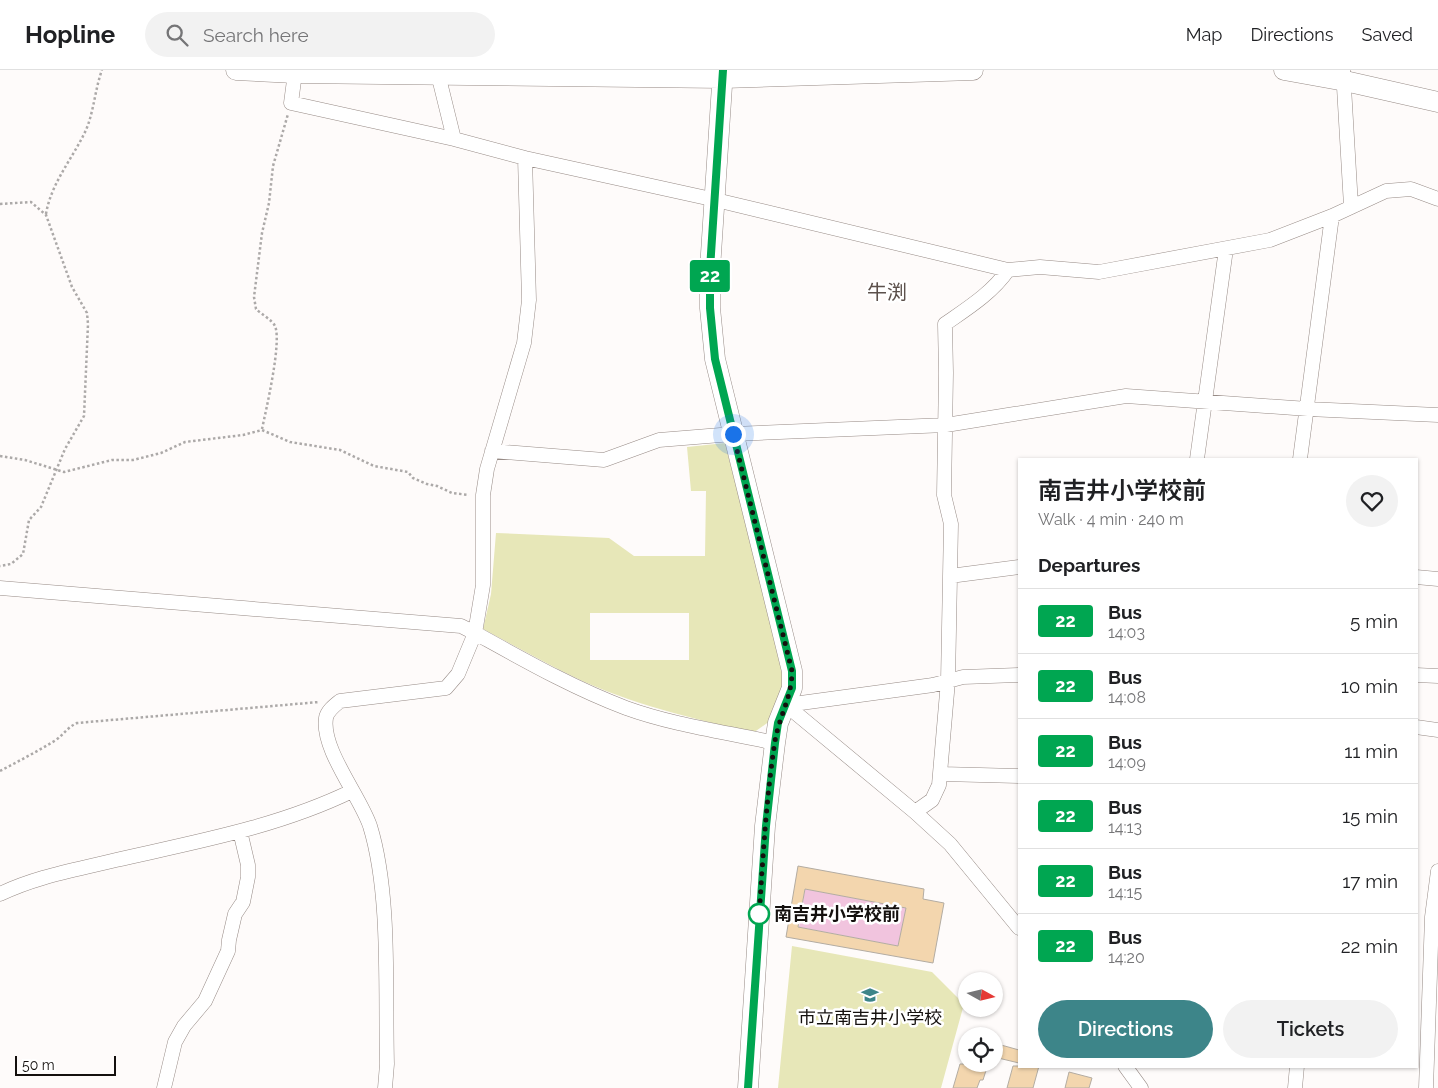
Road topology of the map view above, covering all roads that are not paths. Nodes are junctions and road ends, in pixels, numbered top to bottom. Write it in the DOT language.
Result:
graph roads {
  1 [pos="236,70"];
  2 [pos="972,70"];
  3 [pos="1284,70"];
  4 [pos="295,73"];
  5 [pos="438,73"];
  6 [pos="723,74"];
  7 [pos="1344,76"];
  8 [pos="1438,102"];
  9 [pos="454,139"];
  10 [pos="525,158"];
  11 [pos="1438,199"];
  12 [pos="716,200"];
  13 [pos="1352,206"];
  14 [pos="1332,216"];
  15 [pos="1226,249"];
  16 [pos="1008,270"];
  17 [pos="1205,400"];
  18 [pos="1308,409"];
  19 [pos="1438,415"];
  20 [pos="946,425"];
  21 [pos="733,434"];
  22 [pos="492,451"];
  23 [pos="1197,458"];
  24 [pos="1300,458"];
  25 [pos="1018,567"];
  26 [pos="950,576"];
  27 [pos="1418,577"];
  28 [pos="1438,579"];
  29 [pos="0,588"];
  30 [pos="475,633"];
  31 [pos="1018,675"];
  32 [pos="1418,675"];
  33 [pos="1438,676"];
  34 [pos="948,681"];
  35 [pos="786,705"];
  36 [pos="1418,727"];
  37 [pos="1438,730"];
  38 [pos="775,743"];
  39 [pos="942,774"];
  40 [pos="1018,776"];
  41 [pos="352,791"];
  42 [pos="915,812"];
  43 [pos="240,831"];
  44 [pos="1438,871"];
  45 [pos="0,894"];
  46 [pos="1018,927"];
  47 [pos="1126,1068"];
  48 [pos="1297,1068"];
  49 [pos="164,1088"];
  50 [pos="385,1088"];
  51 [pos="748,1088"];
  52 [pos="1141,1088"];
  53 [pos="1296,1088"];
  54 [pos="1426,1088"];
  1 -- 4 [label="main road"];
  2 -- 6 [label="main road"];
  3 -- 7 [label="main road"];
  4 -- 5 [label="main road"];
  4 -- 9 [label="street"];
  5 -- 6 [label="main road"];
  5 -- 9 [label="street"];
  6 -- 12 [label="main road"];
  7 -- 8 [label="main road"];
  7 -- 13 [label="street"];
  9 -- 10 [label="street"];
  10 -- 12 [label="street"];
  10 -- 22 [label="street"];
  11 -- 13 [label="street"];
  12 -- 16 [label="street"];
  12 -- 21 [label="main road"];
  13 -- 14 [label="street"];
  14 -- 15 [label="street"];
  14 -- 18 [label="street"];
  15 -- 16 [label="street"];
  15 -- 17 [label="street"];
  16 -- 20 [label="street"];
  17 -- 18 [label="street"];
  17 -- 20 [label="street"];
  17 -- 23 [label="street"];
  18 -- 19 [label="street"];
  18 -- 24 [label="street"];
  20 -- 21 [label="street"];
  20 -- 26 [label="street"];
  21 -- 22 [label="street"];
  21 -- 35 [label="main road"];
  22 -- 30 [label="street"];
  25 -- 26 [label="street"];
  26 -- 34 [label="street"];
  27 -- 28 [label="street"];
  29 -- 30 [label="street"];
  30 -- 38 [label="street"];
  30 -- 41 [label="street"];
  31 -- 34 [label="street"];
  32 -- 33 [label="street"];
  34 -- 35 [label="street"];
  34 -- 39 [label="street"];
  35 -- 38 [label="main road"];
  35 -- 42 [label="street"];
  36 -- 37 [label="street"];
  38 -- 51 [label="main road"];
  39 -- 40 [label="street"];
  39 -- 42 [label="street"];
  41 -- 43 [label="street"];
  41 -- 50 [label="street"];
  42 -- 46 [label="street"];
  43 -- 45 [label="street"];
  43 -- 49 [label="street"];
  44 -- 54 [label="street"];
  47 -- 52 [label="street"];
  48 -- 53 [label="street"];
}
